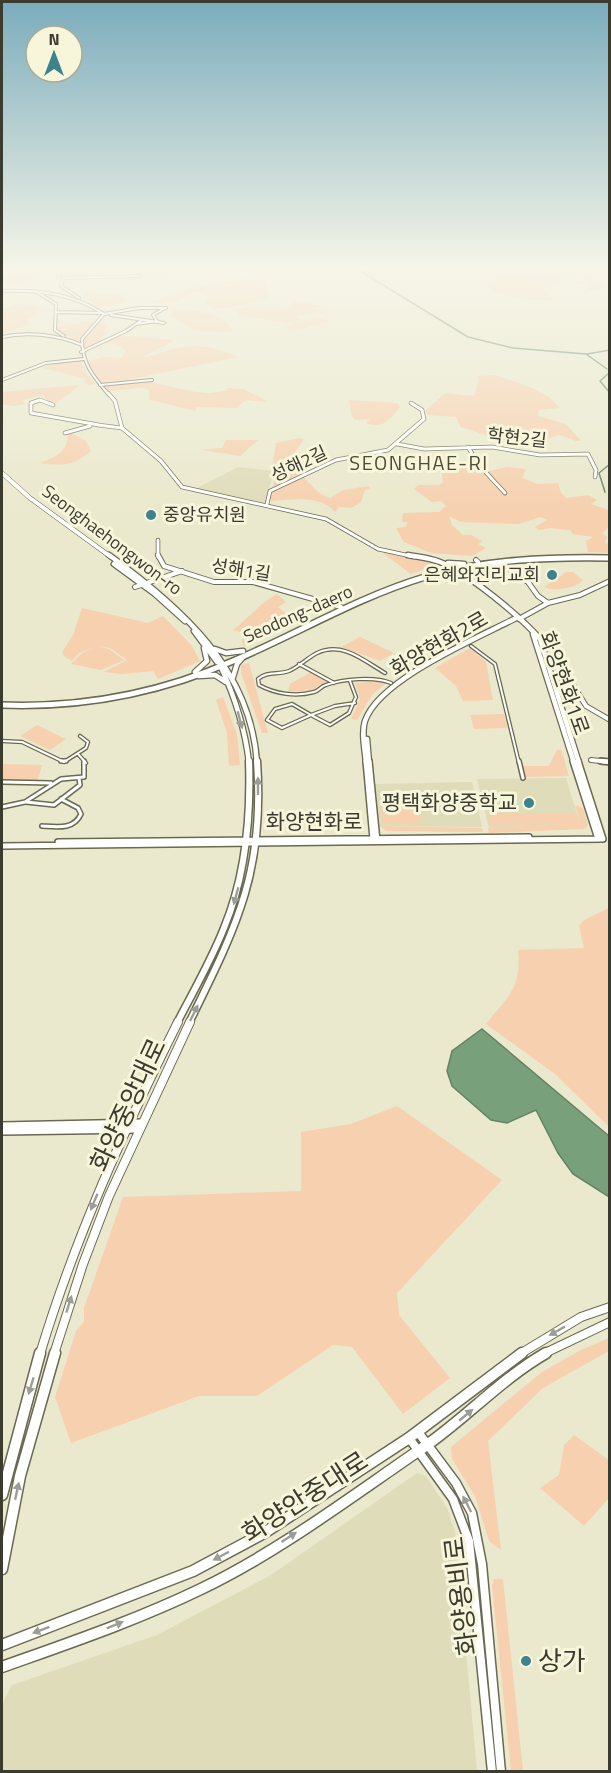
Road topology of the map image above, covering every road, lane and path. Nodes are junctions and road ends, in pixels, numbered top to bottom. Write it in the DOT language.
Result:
graph roads {
  1 [pos="81,349"];
  2 [pos="87,349"];
  3 [pos="81,352"];
  4 [pos="84,359"];
  5 [pos="2,380"];
  6 [pos="152,380"];
  7 [pos="100,385"];
  8 [pos="411,403"];
  9 [pos="53,405"];
  10 [pos="99,425"];
  11 [pos="122,428"];
  12 [pos="64,434"];
  13 [pos="397,444"];
  14 [pos="468,447"];
  15 [pos="2,476"];
  16 [pos="595,477"];
  17 [pos="505,493"];
  18 [pos="267,504"];
  19 [pos="158,540"];
  20 [pos="609,557"];
  21 [pos="436,561"];
  22 [pos="499,562"];
  23 [pos="466,566"];
  24 [pos="452,568"];
  25 [pos="182,571"];
  26 [pos="438,572"];
  27 [pos="462,575"];
  28 [pos="609,581"];
  29 [pos="146,584"];
  30 [pos="135,587"];
  31 [pos="548,603"];
  32 [pos="341,607"];
  33 [pos="517,619"];
  34 [pos="198,637"];
  35 [pos="210,646"];
  36 [pos="471,646"];
  37 [pos="245,652"];
  38 [pos="221,663"];
  39 [pos="299,664"];
  40 [pos="195,672"];
  41 [pos="385,673"];
  42 [pos="233,677"];
  43 [pos="190,678"];
  44 [pos="553,679"];
  45 [pos="350,681"];
  46 [pos="226,682"];
  47 [pos="335,683"];
  48 [pos="391,683"];
  49 [pos="2,703"];
  50 [pos="355,703"];
  51 [pos="310,715"];
  52 [pos="609,720"];
  53 [pos="80,736"];
  54 [pos="2,741"];
  55 [pos="78,754"];
  56 [pos="591,760"];
  57 [pos="609,762"];
  58 [pos="79,778"];
  59 [pos="523,778"];
  60 [pos="2,782"];
  61 [pos="51,783"];
  62 [pos="61,799"];
  63 [pos="25,802"];
  64 [pos="2,807"];
  65 [pos="42,826"];
  66 [pos="600,838"];
  67 [pos="375,840"];
  68 [pos="257,841"];
  69 [pos="247,842"];
  70 [pos="2,845"];
  71 [pos="2,1126"];
  72 [pos="126,1126"];
  73 [pos="140,1126"];
  74 [pos="2,1131"];
  75 [pos="609,1306"];
  76 [pos="609,1322"];
  77 [pos="413,1435"];
  78 [pos="423,1447"];
  79 [pos="2,1495"];
  80 [pos="2,1569"];
  81 [pos="2,1645"];
  82 [pos="2,1667"];
  83 [pos="492,1772"];
  84 [pos="501,1772"];
  1 -- 3 [label="street"];
  2 -- 3 [label="street"];
  3 -- 4 [label="street"];
  4 -- 5 [label="street"];
  4 -- 7 [label="street"];
  6 -- 7 [label="street"];
  7 -- 11 [label="street"];
  8 -- 13 [label="street, 성해2길"];
  9 -- 10 [label="street"];
  10 -- 11 [label="street"];
  10 -- 12 [label="street"];
  11 -- 18 [label="street"];
  13 -- 14 [label="street"];
  13 -- 18 [label="street, 성해2길"];
  14 -- 16 [label="street, 학현2길"];
  14 -- 17 [label="street, 학현2길"];
  15 -- 29 [label="main road, Seonghaehongwon-ro"];
  18 -- 21 [label="street"];
  19 -- 25 [label="street, 성해1길"];
  20 -- 22 [label="main road, Seodong-daero"];
  20 -- 23 [label="main road, Seodong-daero"];
  21 -- 23 [label="street"];
  21 -- 24 [label="street, 화양현화1로"];
  21 -- 26 [label="street"];
  22 -- 23 [label="main road, Seodong-daero"];
  22 -- 31 [label="street"];
  23 -- 24 [label="main road, Seodong-daero"];
  23 -- 27 [label="main road"];
  24 -- 26 [label="main road, Seodong-daero"];
  24 -- 27 [label="street, 화양현화1로"];
  25 -- 29 [label="street"];
  25 -- 32 [label="street, 성해1길"];
  26 -- 27 [label="main road"];
  26 -- 32 [label="main road, Seodong-daero"];
  26 -- 37 [label="main road, Seodong-daero"];
  27 -- 33 [label="street, 화양현화1로"];
  28 -- 31 [label="street"];
  29 -- 30 [label="street"];
  29 -- 34 [label="main road, Seonghaehongwon-ro"];
  29 -- 35 [label="main road, Seonghaehongwon-ro"];
  31 -- 33 [label="street"];
  32 -- 37 [label="main road, Seodong-daero"];
  33 -- 44 [label="street, 화양현화1로"];
  33 -- 66 [label="street, 화양현화1로"];
  33 -- 67 [label="street, 화양현화2로"];
  34 -- 38 [label="main road, Seonghaehongwon-ro"];
  34 -- 40 [label="main road"];
  35 -- 37 [label="main road"];
  35 -- 38 [label="main road, Seonghaehongwon-ro"];
  36 -- 59 [label="street"];
  37 -- 38 [label="main road, Seodong-daero"];
  37 -- 42 [label="main road"];
  38 -- 40 [label="main road, Seodong-daero"];
  38 -- 42 [label="main road, 화양중앙대로"];
  38 -- 43 [label="main road, Seodong-daero"];
  38 -- 46 [label="main road, 화양중앙대로"];
  39 -- 41 [label="street"];
  39 -- 47 [label="street"];
  39 -- 47 [label="street"];
  40 -- 49 [label="main road, Seodong-daero"];
  68 -- 42 [label="main road, 화양중앙대로, one-way"];
  43 -- 46 [label="main road"];
  43 -- 49 [label="main road, Seodong-daero"];
  44 -- 52 [label="street"];
  44 -- 66 [label="street, 화양현화1로"];
  45 -- 47 [label="street"];
  45 -- 48 [label="street"];
  45 -- 50 [label="street"];
  46 -- 69 [label="main road, 화양중앙대로, one-way"];
  50 -- 51 [label="street"];
  50 -- 51 [label="street"];
  51 -- 51 [label="street"];
  53 -- 55 [label="street"];
  54 -- 55 [label="street"];
  55 -- 58 [label="street"];
  56 -- 57 [label="street"];
  58 -- 61 [label="street"];
  58 -- 62 [label="street"];
  60 -- 61 [label="street"];
  61 -- 63 [label="street"];
  62 -- 63 [label="street"];
  62 -- 65 [label="street"];
  63 -- 64 [label="street"];
  66 -- 67 [label="street"];
  67 -- 68 [label="street"];
  68 -- 69 [label="street"];
  73 -- 68 [label="main road, 화양중앙대로, one-way"];
  69 -- 70 [label="street, 화양현화로"];
  69 -- 72 [label="main road, 화양중앙대로, one-way"];
  71 -- 72 [label="street"];
  72 -- 73 [label="street"];
  72 -- 74 [label="street"];
  72 -- 79 [label="main road, 화양중앙대로, one-way"];
  80 -- 73 [label="main road, 화양중앙대로, one-way"];
  75 -- 77 [label="main road, 화양안중대로, one-way"];
  78 -- 76 [label="main road, 화양안중대로, one-way"];
  77 -- 78 [label="street, 화양용비로"];
  77 -- 81 [label="main road, 화양안중대로, one-way"];
  82 -- 78 [label="main road, 화양안중대로, one-way"];
  78 -- 83 [label="street, 화양용비로"];
  84 -- 78 [label="street, 화양용비로, one-way"];
}
